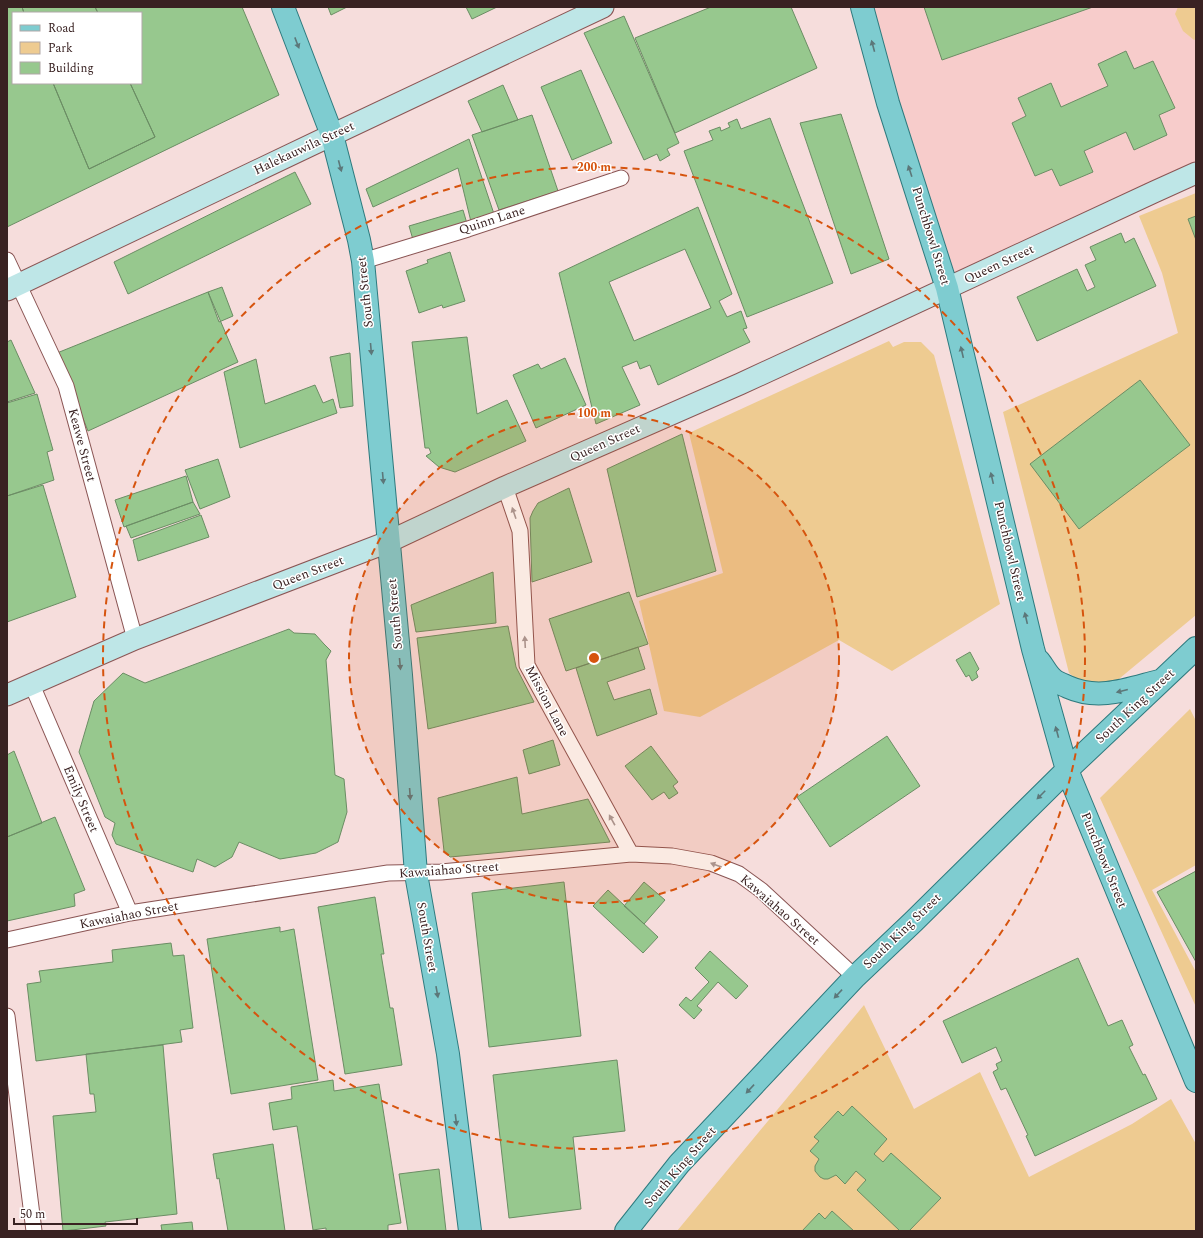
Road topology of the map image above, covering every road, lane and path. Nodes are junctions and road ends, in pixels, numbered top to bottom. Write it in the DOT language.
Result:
graph roads {
  1 [pos="283,7"];
  2 [pos="603,7"];
  3 [pos="862,7"];
  4 [pos="332,134"];
  5 [pos="1196,173"];
  6 [pos="621,178"];
  7 [pos="7,260"];
  8 [pos="363,261"];
  9 [pos="13,287"];
  10 [pos="947,288"];
  11 [pos="505,487"];
  12 [pos="388,542"];
  13 [pos="135,640"];
  14 [pos="1196,648"];
  15 [pos="1036,656"];
  16 [pos="1160,681"];
  17 [pos="32,685"];
  18 [pos="7,695"];
  19 [pos="1067,770"];
  20 [pos="631,854"];
  21 [pos="416,874"];
  22 [pos="130,913"];
  23 [pos="7,940"];
  24 [pos="855,977"];
  25 [pos="7,1016"];
  26 [pos="1196,1081"];
  27 [pos="627,1229"];
  28 [pos="34,1231"];
  29 [pos="470,1231"];
  1 -- 4 [label="main road, South Street, one-way"];
  2 -- 4 [label="street, Halekauwila Street"];
  10 -- 3 [label="main road, Punchbowl Street, one-way"];
  4 -- 8 [label="main road, South Street, one-way"];
  4 -- 9 [label="street, Halekauwila Street"];
  5 -- 10 [label="street, Queen Street"];
  6 -- 8 [label="street, Quinn Lane"];
  7 -- 9 [label="street, Keawe Street"];
  8 -- 12 [label="main road, South Street, one-way"];
  9 -- 13 [label="street, Keawe Street"];
  10 -- 11 [label="street, Queen Street"];
  15 -- 10 [label="main road, Punchbowl Street, one-way"];
  11 -- 12 [label="street, Queen Street"];
  20 -- 11 [label="street, Mission Lane, one-way"];
  12 -- 13 [label="street, Queen Street"];
  12 -- 21 [label="main road, South Street, one-way"];
  13 -- 17 [label="street, Queen Street"];
  14 -- 16 [label="main road, South King Street"];
  16 -- 15 [label="main road, one-way"];
  19 -- 15 [label="main road, Punchbowl Street, one-way"];
  16 -- 19 [label="main road, South King Street"];
  17 -- 18 [label="street, Queen Street"];
  17 -- 22 [label="street, Emily Street"];
  19 -- 24 [label="main road, South King Street, one-way"];
  19 -- 26 [label="main road, Punchbowl Street"];
  20 -- 21 [label="street, Kawaiahao Street"];
  24 -- 20 [label="street, Kawaiahao Street, one-way"];
  21 -- 22 [label="street, Kawaiahao Street"];
  21 -- 29 [label="main road, South Street, one-way"];
  22 -- 23 [label="street, Kawaiahao Street"];
  24 -- 27 [label="main road, South King Street, one-way"];
  25 -- 28 [label="street"];
}
